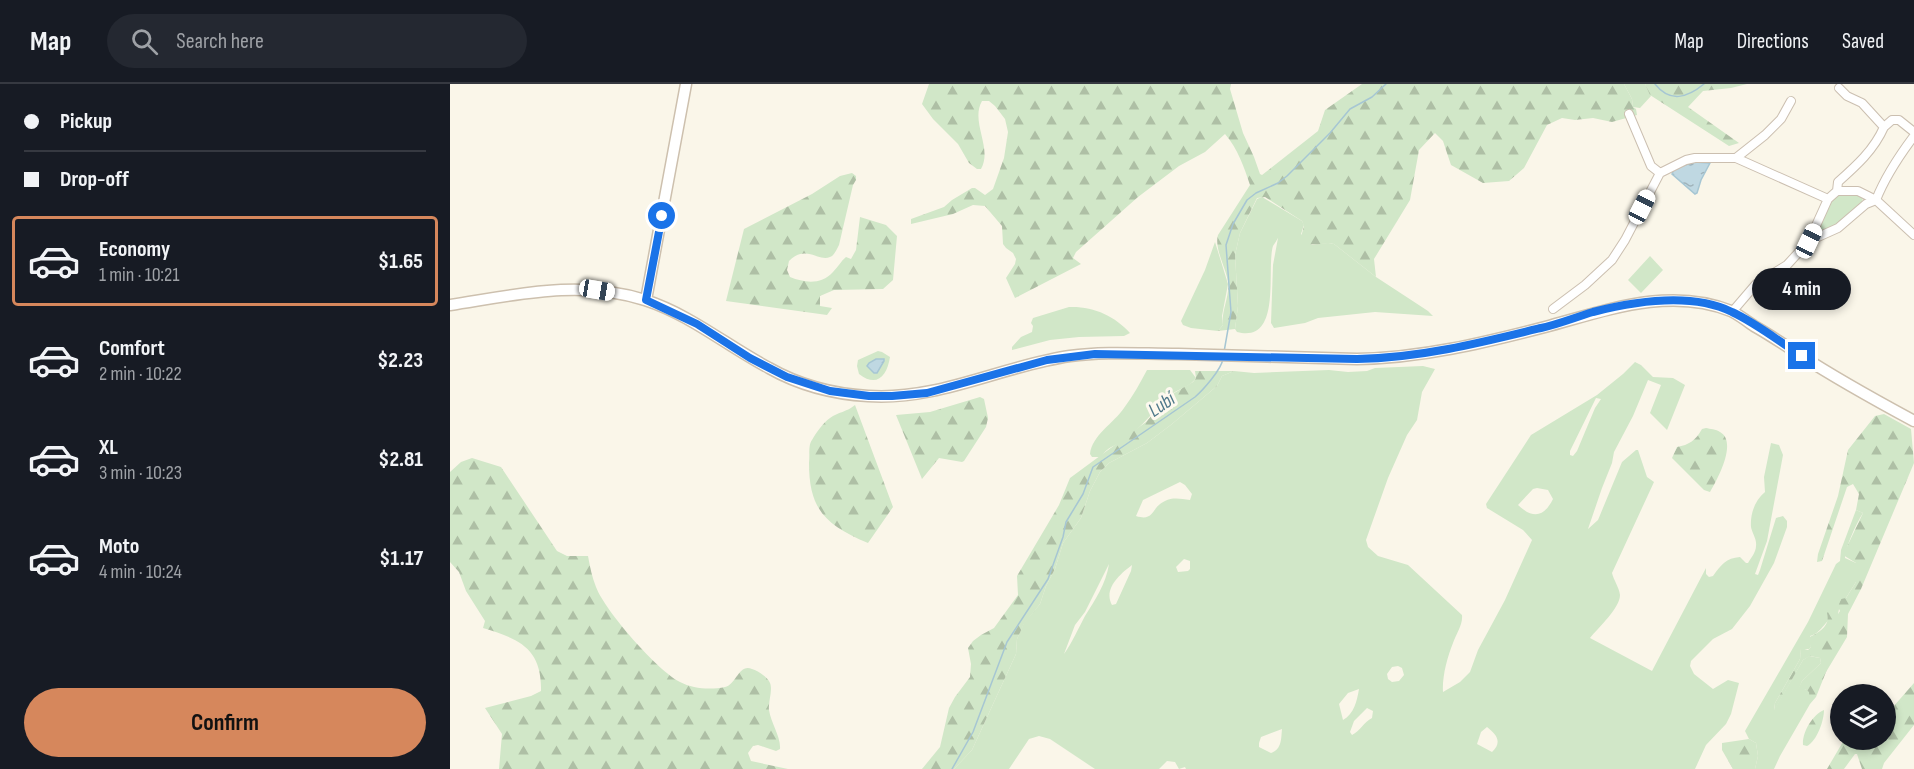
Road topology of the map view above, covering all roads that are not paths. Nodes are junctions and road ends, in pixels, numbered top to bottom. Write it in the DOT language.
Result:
graph roads {
  1 [pos="687,84"];
  2 [pos="1839,88"];
  3 [pos="1791,101"];
  4 [pos="1629,114"];
  5 [pos="1884,127"];
  6 [pos="1914,132"];
  7 [pos="1914,136"];
  8 [pos="1736,158"];
  9 [pos="1660,173"];
  10 [pos="1837,191"];
  11 [pos="1828,199"];
  12 [pos="1876,201"];
  13 [pos="1914,235"];
  14 [pos="1809,241"];
  15 [pos="646,300"];
  16 [pos="450,305"];
  17 [pos="1554,309"];
  18 [pos="1732,312"];
  19 [pos="1914,421"];
  1 -- 15 [label="main road"];
  2 -- 5 [label="street"];
  3 -- 8 [label="street"];
  4 -- 9 [label="street"];
  5 -- 6 [label="street"];
  5 -- 10 [label="street"];
  7 -- 12 [label="street"];
  8 -- 9 [label="street"];
  8 -- 11 [label="street"];
  9 -- 17 [label="street"];
  10 -- 11 [label="street"];
  10 -- 12 [label="street"];
  11 -- 14 [label="street"];
  12 -- 13 [label="street"];
  12 -- 14 [label="street"];
  14 -- 18 [label="street"];
  15 -- 16 [label="main road"];
  15 -- 18 [label="main road"];
  18 -- 19 [label="main road"];
}
